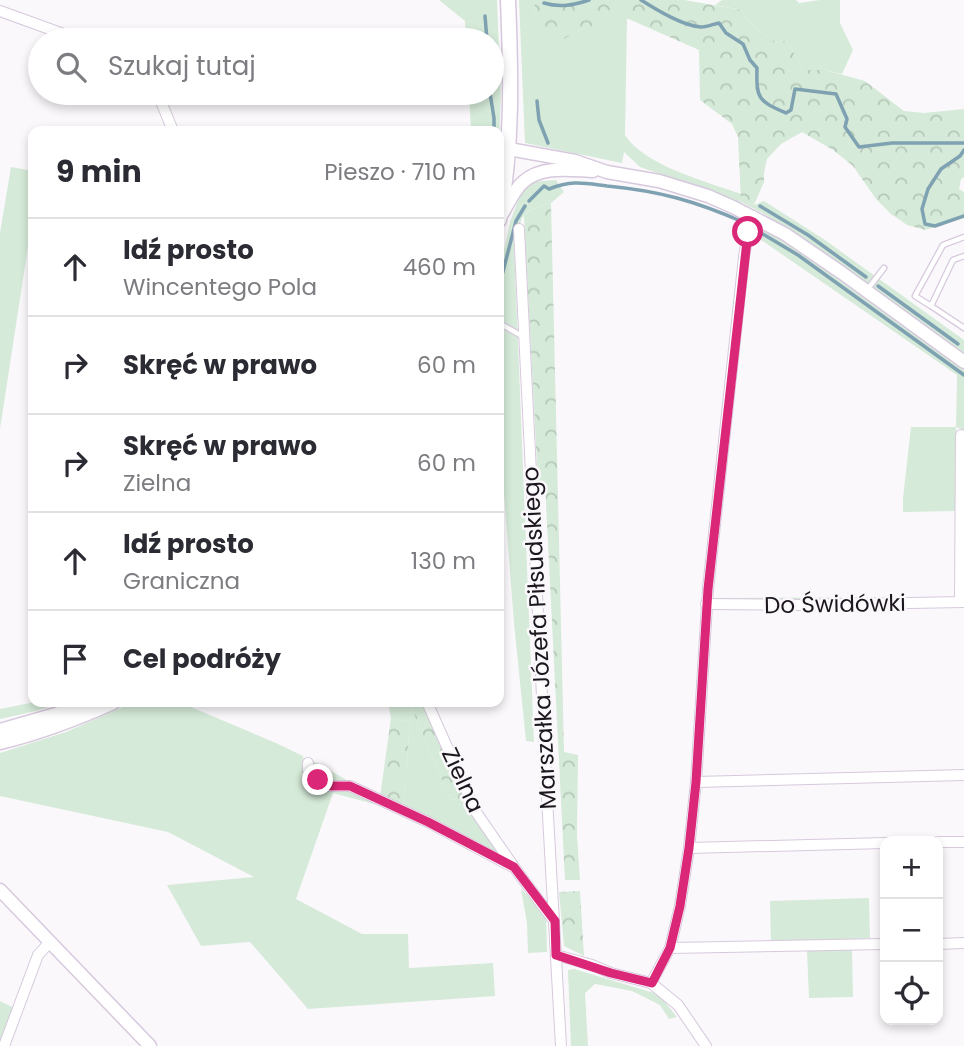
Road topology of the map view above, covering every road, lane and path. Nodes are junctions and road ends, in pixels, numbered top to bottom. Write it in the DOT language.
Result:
graph roads {
  1 [pos="508,0"];
  2 [pos="0,11"];
  3 [pos="47,28"];
  4 [pos="162,105"];
  5 [pos="171,126"];
  6 [pos="509,149"];
  7 [pos="607,172"];
  8 [pos="504,184"];
  9 [pos="504,211"];
  10 [pos="753,216"];
  11 [pos="519,229"];
  12 [pos="964,237"];
  13 [pos="964,256"];
  14 [pos="884,268"];
  15 [pos="866,291"];
  16 [pos="931,306"];
  17 [pos="504,325"];
  18 [pos="964,328"];
  19 [pos="525,338"];
  20 [pos="964,361"];
  21 [pos="961,435"];
  22 [pos="962,602"];
  23 [pos="706,604"];
  24 [pos="77,707"];
  25 [pos="102,707"];
  26 [pos="429,707"];
  27 [pos="0,731"];
  28 [pos="0,742"];
  29 [pos="308,763"];
  30 [pos="964,775"];
  31 [pos="696,782"];
  32 [pos="943,842"];
  33 [pos="964,842"];
  34 [pos="880,844"];
  35 [pos="689,848"];
  36 [pos="514,867"];
  37 [pos="0,890"];
  38 [pos="555,921"];
  39 [pos="50,943"];
  40 [pos="964,943"];
  41 [pos="880,944"];
  42 [pos="943,944"];
  43 [pos="670,948"];
  44 [pos="556,955"];
  45 [pos="652,983"];
  46 [pos="4,1046"];
  47 [pos="150,1046"];
  48 [pos="561,1046"];
  49 [pos="706,1046"];
  1 -- 6 [label="main road"];
  2 -- 3 [label="street"];
  4 -- 5 [label="street"];
  6 -- 7 [label="main road"];
  6 -- 8 [label="main road"];
  7 -- 9 [label="main road"];
  7 -- 10 [label="main road"];
  10 -- 15 [label="main road"];
  10 -- 23 [label="street"];
  11 -- 19 [label="street, Marszałka Józefa Piłsudskiego"];
  12 -- 16 [label="lane"];
  13 -- 16 [label="lane"];
  14 -- 15 [label="lane"];
  15 -- 20 [label="main road"];
  16 -- 18 [label="lane"];
  17 -- 19 [label="lane"];
  19 -- 38 [label="street, Marszałka Józefa Piłsudskiego"];
  21 -- 22 [label="street"];
  22 -- 23 [label="street, Do Świdówki"];
  23 -- 31 [label="street"];
  24 -- 27 [label="main road"];
  25 -- 28 [label="main road"];
  26 -- 36 [label="street, Zielna"];
  29 -- 36 [label="street"];
  30 -- 31 [label="street"];
  31 -- 35 [label="street"];
  32 -- 33 [label="street"];
  34 -- 35 [label="street"];
  35 -- 43 [label="street"];
  36 -- 38 [label="street, Zielna"];
  37 -- 39 [label="main road"];
  38 -- 44 [label="street, Marszałka Józefa Piłsudskiego"];
  39 -- 46 [label="street"];
  39 -- 47 [label="main road"];
  40 -- 42 [label="street"];
  41 -- 43 [label="street"];
  43 -- 45 [label="street"];
  44 -- 45 [label="street"];
  44 -- 48 [label="street, Marszałka Józefa Piłsudskiego"];
  45 -- 49 [label="street"];
}
